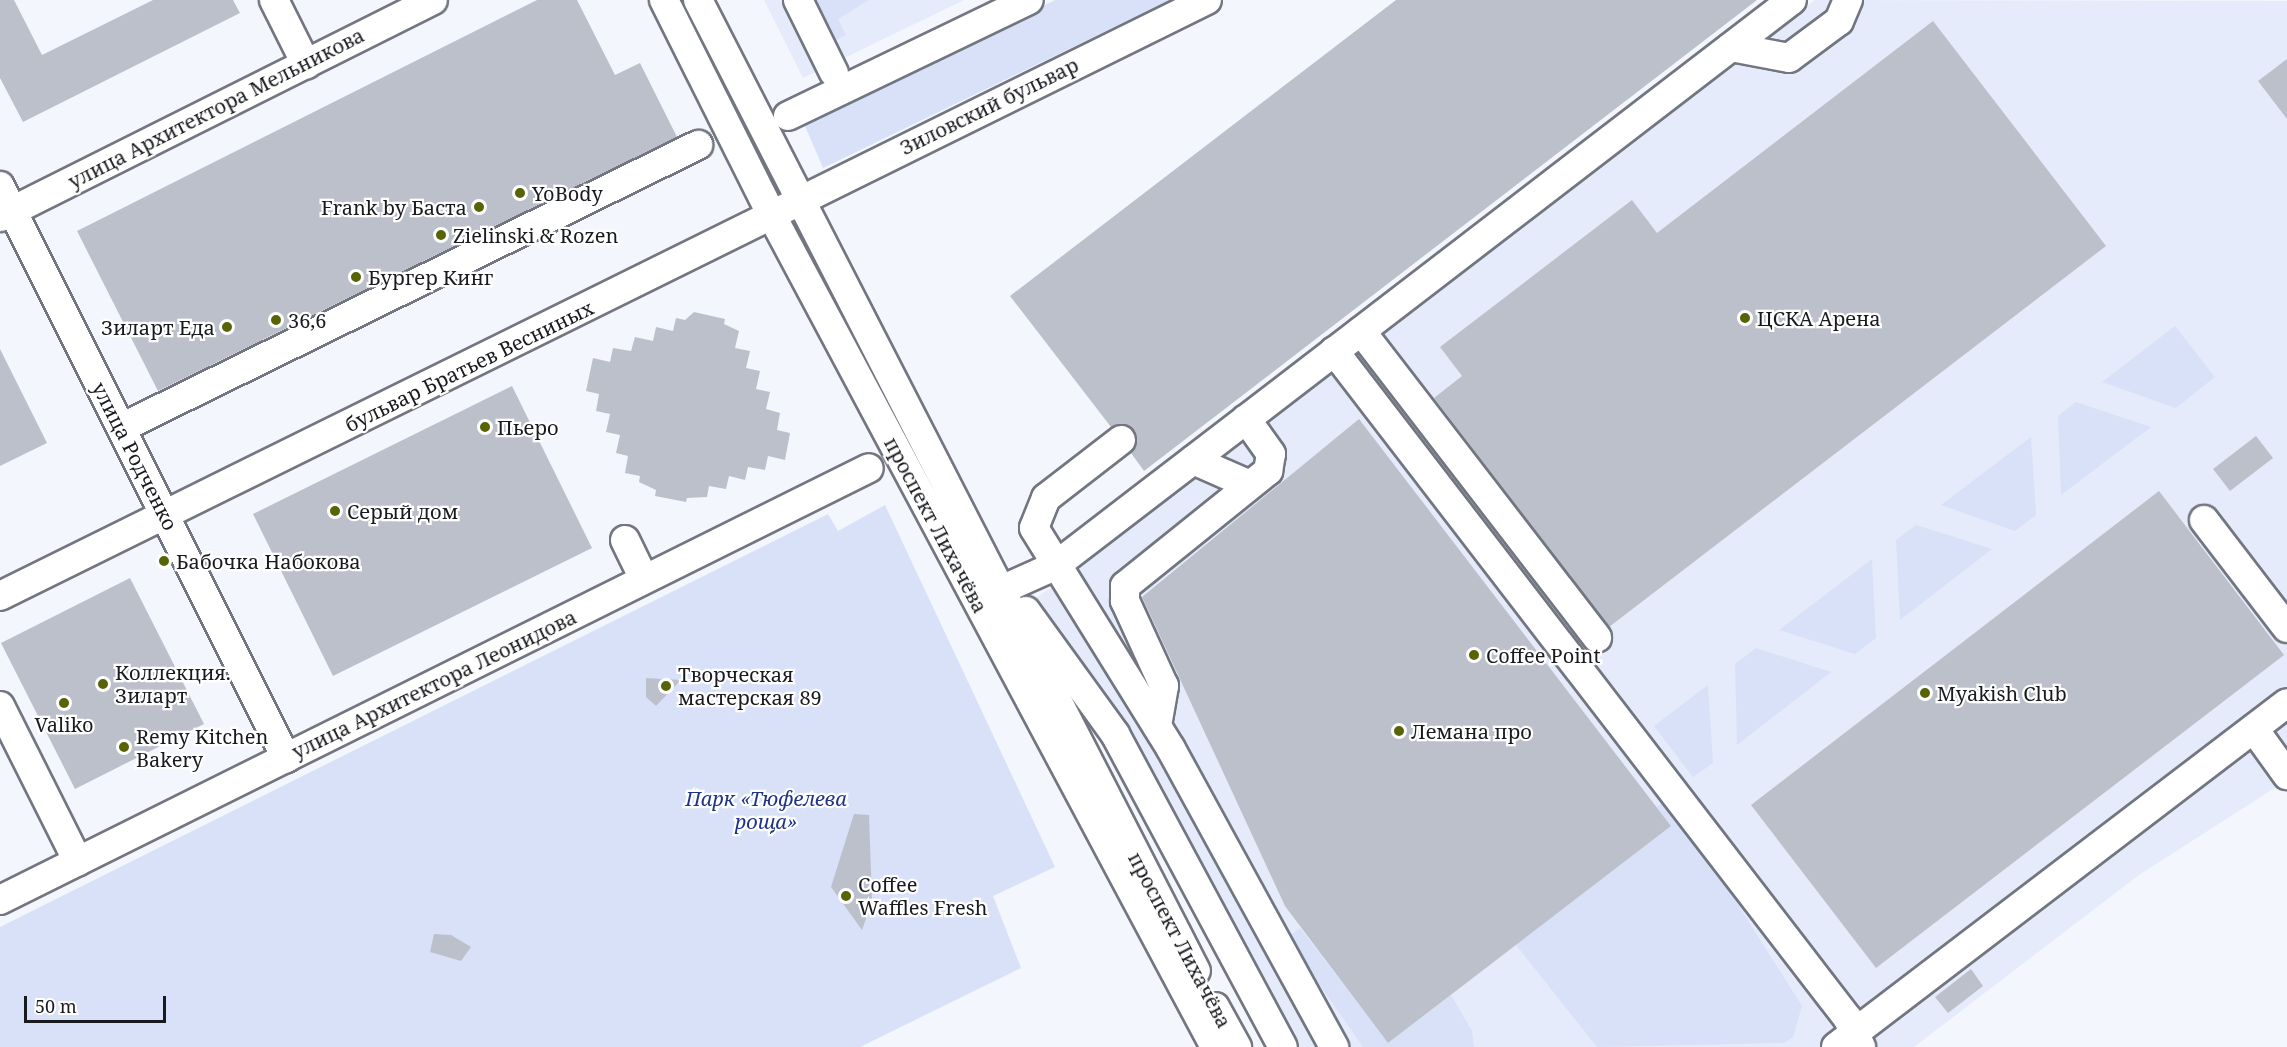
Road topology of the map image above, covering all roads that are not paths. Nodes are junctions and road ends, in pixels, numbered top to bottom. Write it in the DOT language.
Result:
graph roads {
  1 [pos="274,0"];
  2 [pos="432,0"];
  3 [pos="664,0"];
  4 [pos="698,0"];
  5 [pos="798,0"];
  6 [pos="1029,0"];
  7 [pos="1207,0"];
  8 [pos="1792,0"];
  9 [pos="1848,0"];
  10 [pos="1731,47"];
  11 [pos="306,64"];
  12 [pos="834,73"];
  13 [pos="788,116"];
  14 [pos="698,145"];
  15 [pos="798,200"];
  16 [pos="4,205"];
  17 [pos="772,216"];
  18 [pos="1361,331"];
  19 [pos="1334,351"];
  20 [pos="1246,419"];
  21 [pos="121,428"];
  22 [pos="1121,440"];
  23 [pos="1193,460"];
  24 [pos="869,468"];
  25 [pos="1250,485"];
  26 [pos="165,516"];
  27 [pos="2204,520"];
  28 [pos="629,538"];
  29 [pos="1055,566"];
  30 [pos="649,577"];
  31 [pos="0,596"];
  32 [pos="2287,628"];
  33 [pos="1597,638"];
  34 [pos="2287,703"];
  35 [pos="0,706"];
  36 [pos="1157,726"];
  37 [pos="2254,729"];
  38 [pos="286,758"];
  39 [pos="2287,774"];
  40 [pos="78,862"];
  41 [pos="0,900"];
  42 [pos="1851,1043"];
  43 [pos="1215,1047"];
  44 [pos="1237,1047"];
  45 [pos="1282,1047"];
  46 [pos="1335,1047"];
  1 -- 11 [label="street"];
  2 -- 11 [label="street, улица Архитектора Мельникова"];
  3 -- 17 [label="street, проспект Лихачёва"];
  4 -- 15 [label="street, проспект Лихачёва"];
  5 -- 12 [label="street"];
  6 -- 13 [label="street"];
  7 -- 15 [label="street, Зиловский бульвар"];
  8 -- 10 [label="street"];
  9 -- 10 [label="street"];
  10 -- 18 [label="street"];
  11 -- 16 [label="street, улица Архитектора Мельникова"];
  14 -- 21 [label="street"];
  15 -- 17 [label="street, Зиловский бульвар"];
  15 -- 44 [label="street, проспект Лихачёва"];
  16 -- 21 [label="street, улица Родченко"];
  17 -- 26 [label="street, бульвар Братьев Весниных"];
  17 -- 43 [label="street, проспект Лихачёва"];
  18 -- 19 [label="street"];
  18 -- 33 [label="street"];
  19 -- 20 [label="street"];
  19 -- 42 [label="street"];
  20 -- 23 [label="street"];
  20 -- 25 [label="street"];
  21 -- 26 [label="street, улица Родченко"];
  22 -- 29 [label="street"];
  23 -- 25 [label="street"];
  23 -- 29 [label="street"];
  24 -- 30 [label="street, улица Архитектора Леонидова"];
  25 -- 36 [label="street"];
  26 -- 31 [label="street, бульвар Братьев Весниных"];
  26 -- 38 [label="street, улица Родченко"];
  27 -- 32 [label="street"];
  28 -- 30 [label="street"];
  29 -- 36 [label="street"];
  29 -- 45 [label="street"];
  30 -- 38 [label="street, улица Архитектора Леонидова"];
  34 -- 37 [label="street"];
  35 -- 40 [label="street"];
  36 -- 46 [label="street"];
  37 -- 39 [label="street"];
  37 -- 42 [label="street"];
  38 -- 40 [label="street, улица Архитектора Леонидова"];
  40 -- 41 [label="street, улица Архитектора Леонидова"];
}
